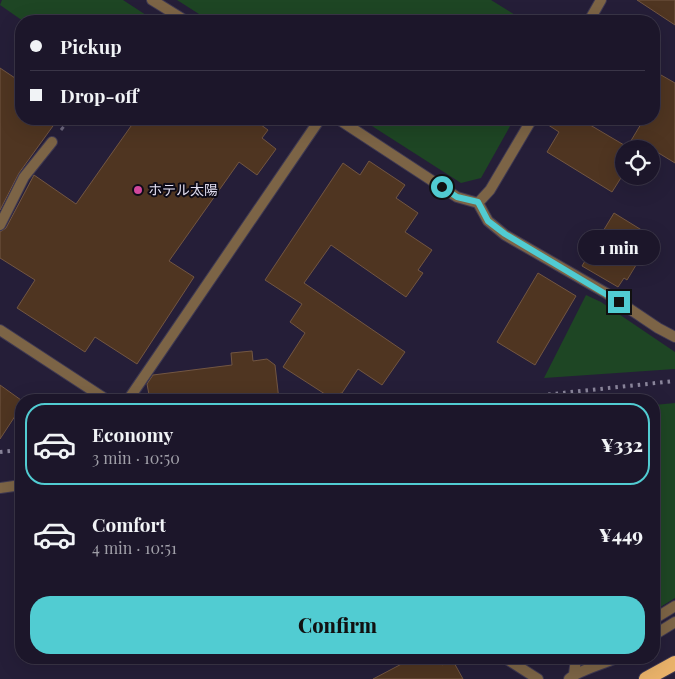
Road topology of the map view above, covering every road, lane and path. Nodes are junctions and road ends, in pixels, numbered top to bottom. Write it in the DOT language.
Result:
graph roads {
  1 [pos="152,0"];
  2 [pos="601,0"];
  3 [pos="176,15"];
  4 [pos="592,15"];
  5 [pos="316,125"];
  6 [pos="347,125"];
  7 [pos="528,125"];
  8 [pos="52,142"];
  9 [pos="478,202"];
  10 [pos="0,225"];
  11 [pos="0,330"];
  12 [pos="675,337"];
  13 [pos="97,394"];
  14 [pos="132,394"];
  15 [pos="15,487"];
  16 [pos="0,488"];
  17 [pos="675,606"];
  18 [pos="660,615"];
  19 [pos="675,622"];
  20 [pos="660,631"];
  21 [pos="675,663"];
  22 [pos="514,664"];
  23 [pos="603,664"];
  24 [pos="572,676"];
  25 [pos="538,679"];
  26 [pos="646,679"];
  1 -- 3 [label="street"];
  2 -- 4 [label="street"];
  5 -- 14 [label="street"];
  6 -- 9 [label="street"];
  7 -- 9 [label="street"];
  8 -- 10 [label="street"];
  9 -- 12 [label="street"];
  11 -- 13 [label="street"];
  15 -- 16 [label="street"];
  17 -- 18 [label="street"];
  19 -- 20 [label="street"];
  21 -- 26 [label="highway"];
  22 -- 25 [label="street"];
  23 -- 24 [label="street"];
}
